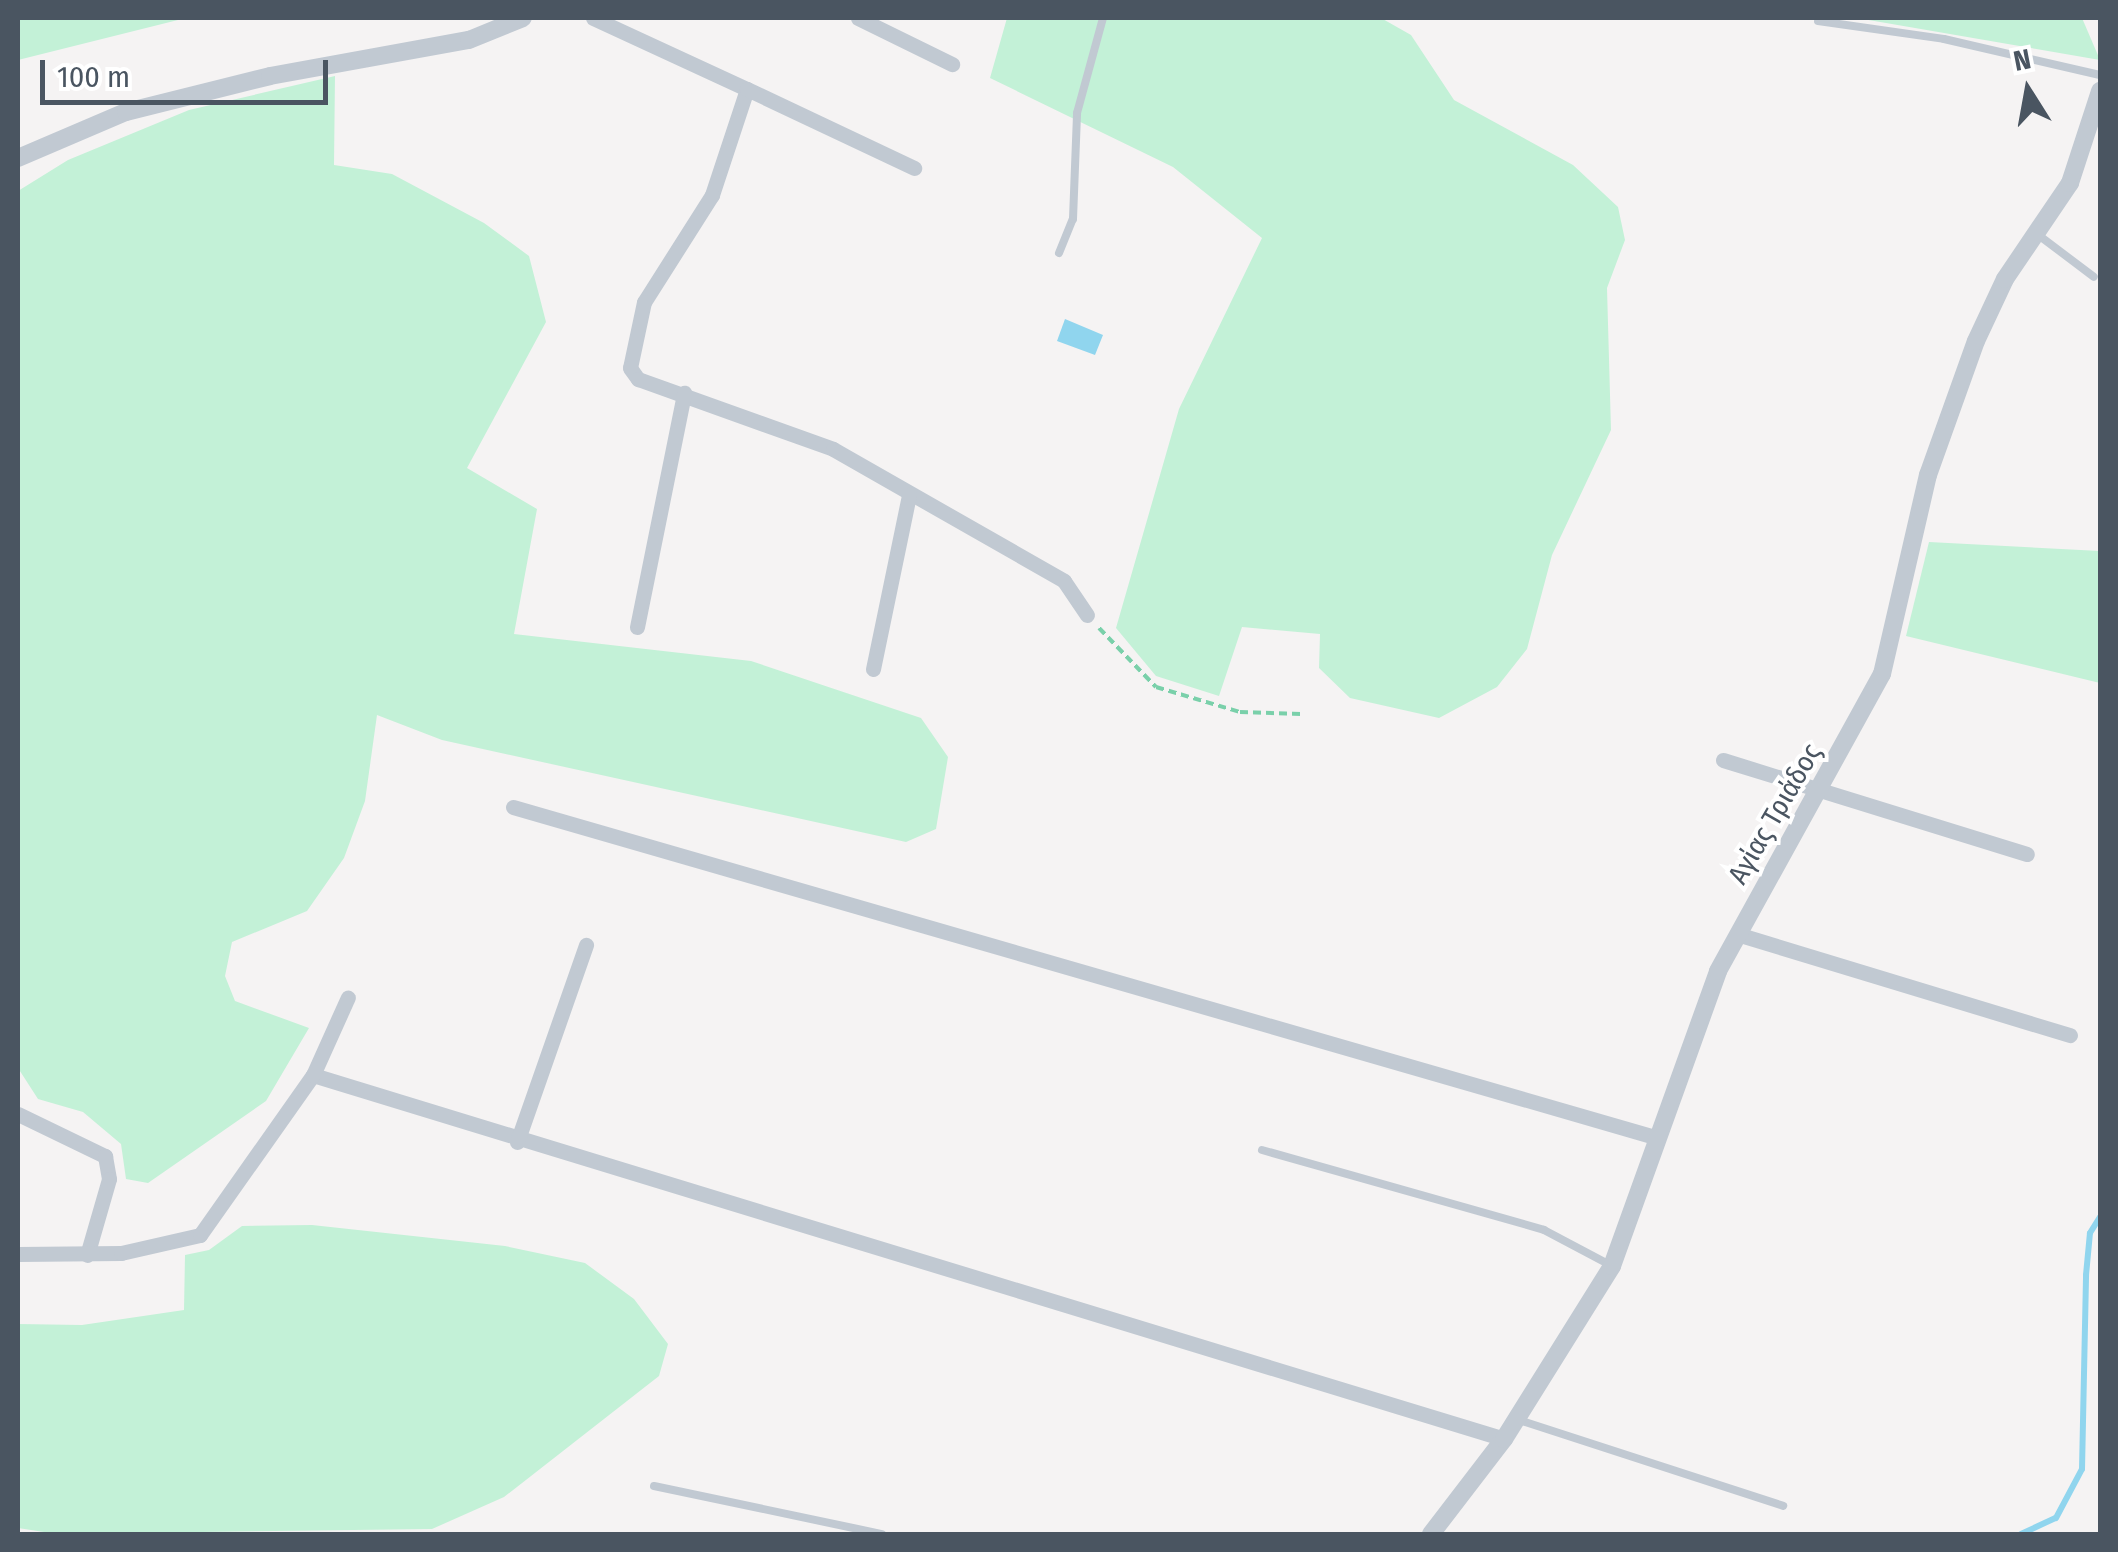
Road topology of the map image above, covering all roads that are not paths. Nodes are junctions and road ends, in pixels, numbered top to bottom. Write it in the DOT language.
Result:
graph roads {
  1 [pos="523,18"];
  2 [pos="593,18"];
  3 [pos="858,18"];
  4 [pos="1103,18"];
  5 [pos="1818,21"];
  6 [pos="952,64"];
  7 [pos="2100,75"];
  8 [pos="747,88"];
  9 [pos="2100,91"];
  10 [pos="18,158"];
  11 [pos="914,168"];
  12 [pos="2037,234"];
  13 [pos="1059,253"];
  14 [pos="2094,277"];
  15 [pos="684,393"];
  16 [pos="909,494"];
  17 [pos="1087,615"];
  18 [pos="637,627"];
  19 [pos="874,670"];
  20 [pos="1723,760"];
  21 [pos="1822,791"];
  22 [pos="513,807"];
  23 [pos="2027,854"];
  24 [pos="1737,934"];
  25 [pos="586,945"];
  26 [pos="348,996"];
  27 [pos="2070,1035"];
  28 [pos="313,1075"];
  29 [pos="18,1114"];
  30 [pos="1658,1138"];
  31 [pos="517,1142"];
  32 [pos="1262,1150"];
  33 [pos="18,1254"];
  34 [pos="87,1254"];
  35 [pos="1612,1266"];
  36 [pos="1516,1419"];
  37 [pos="1504,1438"];
  38 [pos="654,1486"];
  39 [pos="1783,1506"];
  40 [pos="882,1534"];
  41 [pos="1431,1534"];
  1 -- 10 [label="street"];
  2 -- 8 [label="street"];
  3 -- 6 [label="street"];
  4 -- 13 [label="lane"];
  5 -- 7 [label="lane"];
  8 -- 11 [label="street"];
  8 -- 15 [label="street"];
  9 -- 12 [label="street, Αγίας Τριάδος"];
  12 -- 14 [label="lane"];
  12 -- 21 [label="street, Αγίας Τριάδος"];
  15 -- 16 [label="street"];
  15 -- 18 [label="street"];
  16 -- 17 [label="street"];
  16 -- 19 [label="street"];
  20 -- 21 [label="street"];
  21 -- 23 [label="street"];
  21 -- 24 [label="street, Αγίας Τριάδος"];
  22 -- 30 [label="street"];
  24 -- 27 [label="street"];
  24 -- 30 [label="street, Αγίας Τριάδος"];
  25 -- 31 [label="street"];
  26 -- 28 [label="street"];
  28 -- 31 [label="street"];
  28 -- 34 [label="street"];
  29 -- 34 [label="street"];
  30 -- 35 [label="street, Αγίας Τριάδος"];
  31 -- 37 [label="street"];
  32 -- 35 [label="lane"];
  33 -- 34 [label="street"];
  35 -- 36 [label="street, Αγίας Τριάδος"];
  36 -- 37 [label="street, Αγίας Τριάδος"];
  36 -- 39 [label="lane"];
  37 -- 41 [label="street, Αγίας Τριάδος"];
  38 -- 40 [label="lane"];
}
